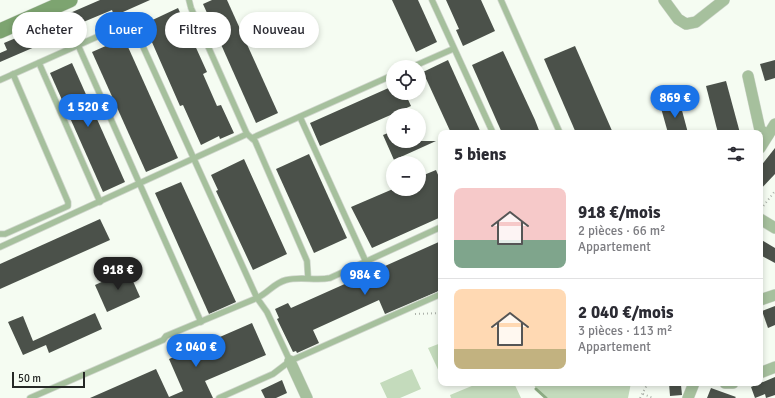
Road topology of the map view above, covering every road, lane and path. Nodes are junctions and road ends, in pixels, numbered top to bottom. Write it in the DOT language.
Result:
graph roads {
  1 [pos="70,0"];
  2 [pos="189,0"];
  3 [pos="432,0"];
  4 [pos="501,0"];
  5 [pos="664,0"];
  6 [pos="724,0"];
  7 [pos="0,31"];
  8 [pos="87,41"];
  9 [pos="72,48"];
  10 [pos="79,48"];
  11 [pos="453,49"];
  12 [pos="426,61"];
  13 [pos="39,63"];
  14 [pos="13,74"];
  15 [pos="748,76"];
  16 [pos="386,78"];
  17 [pos="0,80"];
  18 [pos="300,117"];
  19 [pos="775,124"];
  20 [pos="492,130"];
  21 [pos="559,130"];
  22 [pos="760,130"];
  23 [pos="763,132"];
  24 [pos="768,135"];
  25 [pos="249,136"];
  26 [pos="763,143"];
  27 [pos="193,158"];
  28 [pos="139,184"];
  29 [pos="775,191"];
  30 [pos="100,202"];
  31 [pos="763,206"];
  32 [pos="763,221"];
  33 [pos="438,228"];
  34 [pos="775,228"];
  35 [pos="0,234"];
  36 [pos="0,247"];
  37 [pos="366,262"];
  38 [pos="308,277"];
  39 [pos="438,295"];
  40 [pos="775,295"];
  41 [pos="257,298"];
  42 [pos="763,299"];
  43 [pos="400,312"];
  44 [pos="438,313"];
  45 [pos="202,322"];
  46 [pos="290,361"];
  47 [pos="775,367"];
  48 [pos="763,371"];
  49 [pos="646,386"];
  50 [pos="693,386"];
  51 [pos="642,394"];
  52 [pos="30,398"];
  53 [pos="219,398"];
  54 [pos="307,398"];
  55 [pos="640,398"];
  56 [pos="653,398"];
  57 [pos="688,398"];
  1 -- 7 [label="main road"];
  2 -- 25 [label="lane"];
  3 -- 11 [label="lane"];
  4 -- 21 [label="lane"];
  5 -- 6 [label="street"];
  8 -- 27 [label="lane"];
  9 -- 13 [label="lane"];
  10 -- 28 [label="lane"];
  11 -- 12 [label="lane"];
  11 -- 20 [label="lane"];
  13 -- 14 [label="lane"];
  13 -- 30 [label="lane"];
  14 -- 17 [label="lane"];
  14 -- 35 [label="lane"];
  15 -- 22 [label="street"];
  16 -- 18 [label="lane"];
  18 -- 25 [label="lane"];
  18 -- 37 [label="lane"];
  19 -- 24 [label="street"];
  23 -- 24 [label="street"];
  24 -- 26 [label="street"];
  25 -- 27 [label="lane"];
  25 -- 38 [label="lane"];
  27 -- 28 [label="lane"];
  27 -- 41 [label="lane"];
  28 -- 30 [label="lane"];
  28 -- 45 [label="lane"];
  29 -- 31 [label="path"];
  30 -- 36 [label="lane"];
  32 -- 34 [label="street"];
  33 -- 37 [label="lane"];
  37 -- 38 [label="lane"];
  38 -- 41 [label="lane"];
  39 -- 43 [label="lane"];
  40 -- 42 [label="street"];
  41 -- 45 [label="lane"];
  41 -- 46 [label="lane"];
  43 -- 44 [label="path"];
  43 -- 46 [label="lane"];
  45 -- 52 [label="lane"];
  46 -- 53 [label="lane"];
  46 -- 54 [label="street"];
  47 -- 48 [label="street"];
  49 -- 51 [label="path"];
  50 -- 57 [label="street"];
  51 -- 55 [label="path"];
  51 -- 56 [label="path"];
}
